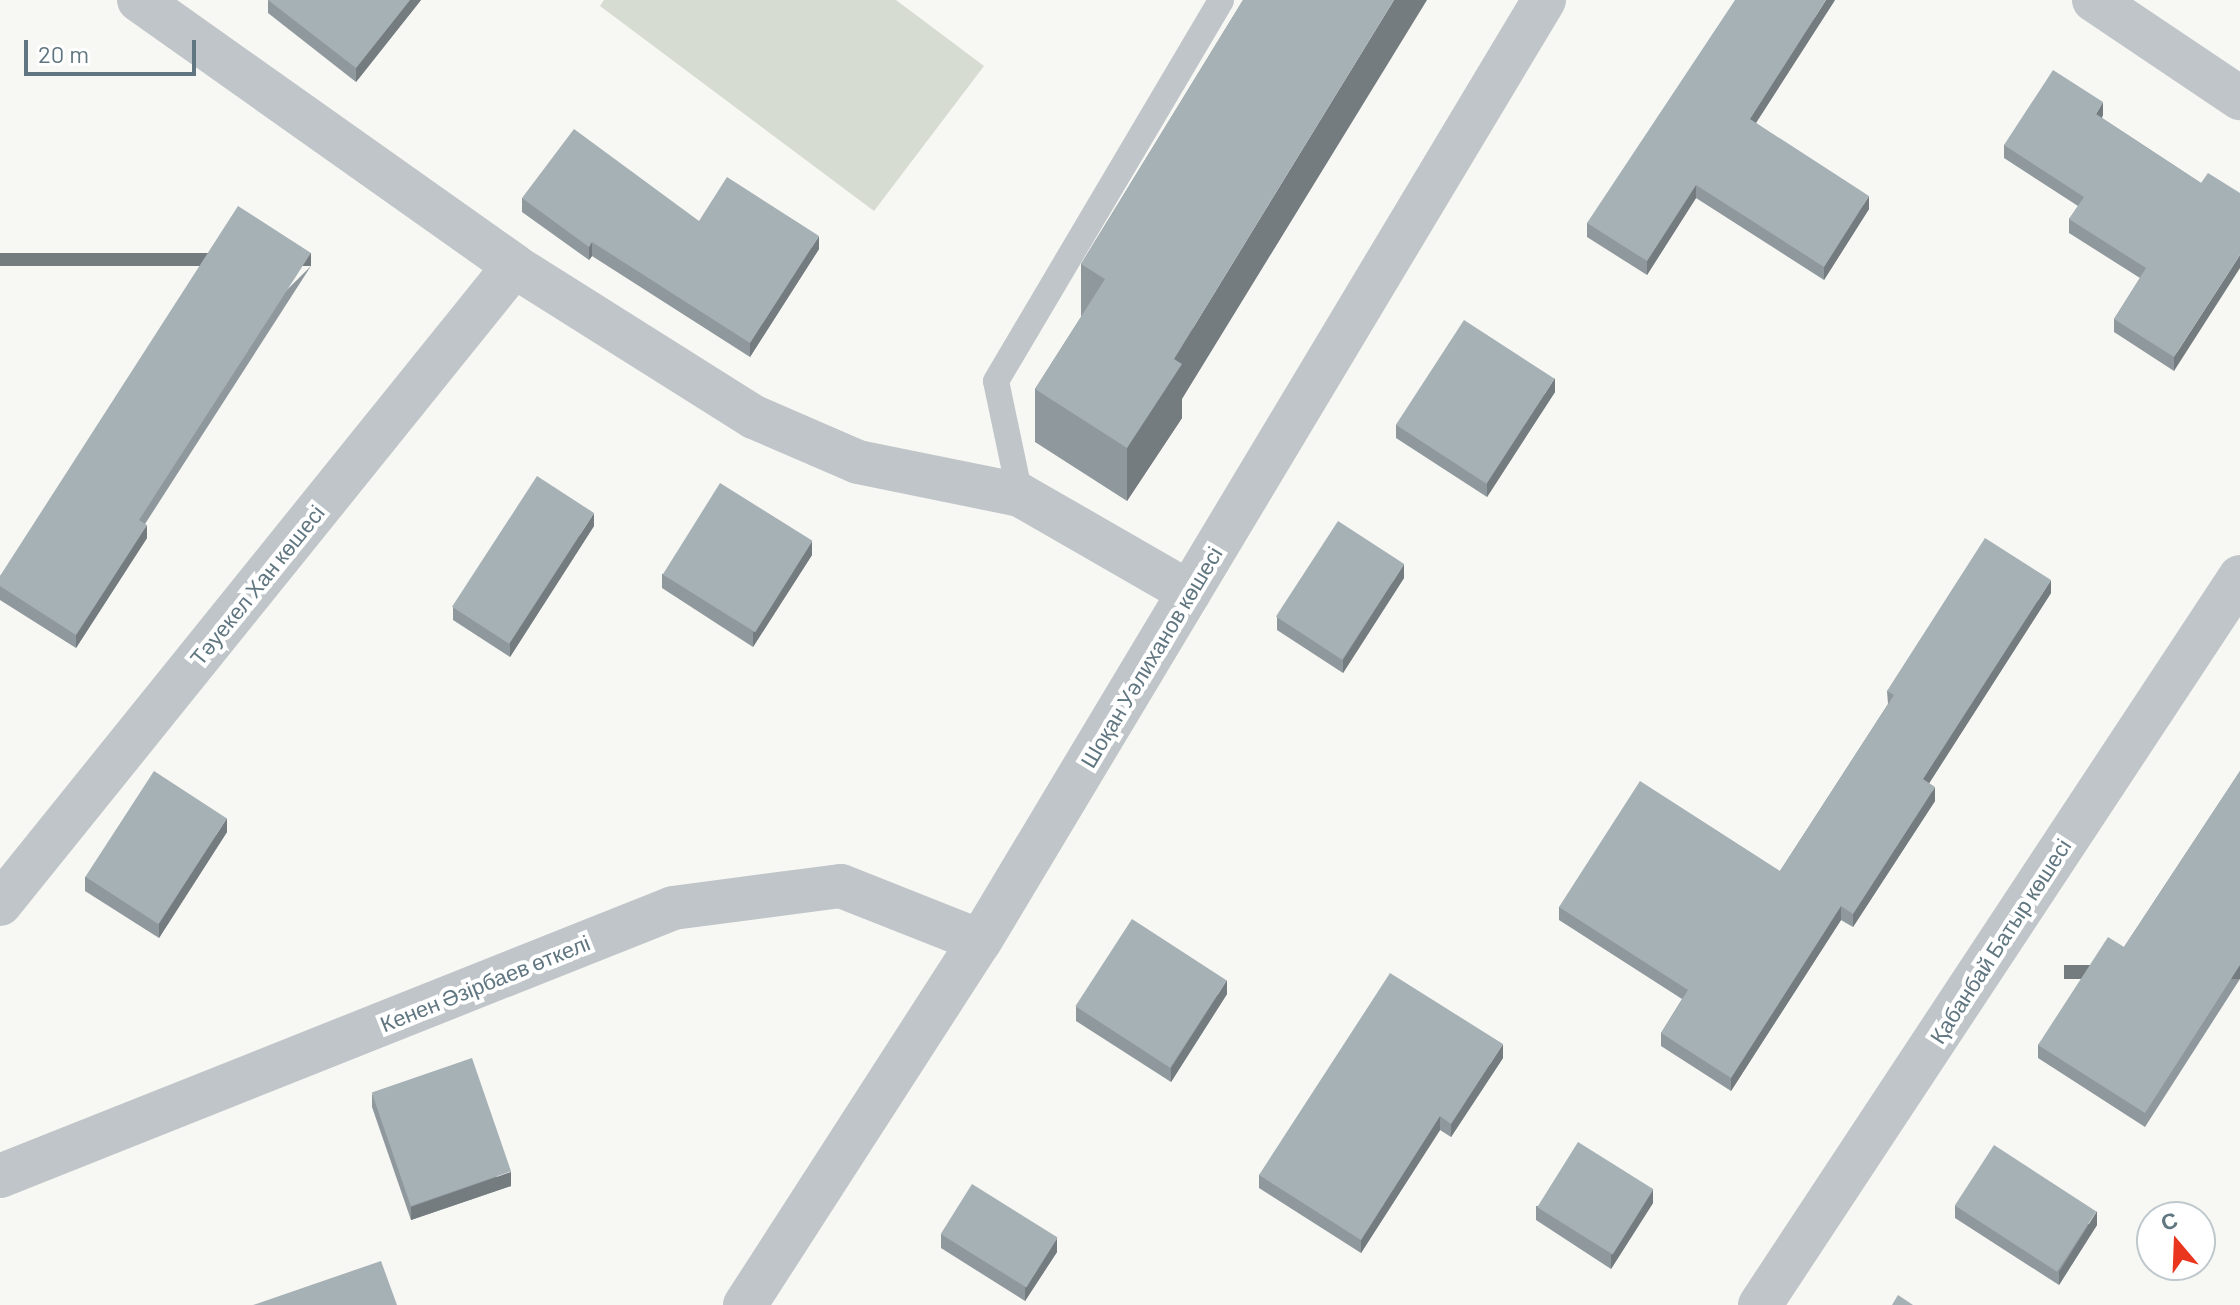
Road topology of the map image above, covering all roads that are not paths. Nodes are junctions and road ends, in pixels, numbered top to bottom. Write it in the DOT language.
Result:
graph roads {
  1 [pos="139,0"];
  2 [pos="1221,0"];
  3 [pos="1544,0"];
  4 [pos="2094,0"];
  5 [pos="2240,98"];
  6 [pos="514,266"];
  7 [pos="1020,495"];
  8 [pos="2240,577"];
  9 [pos="1189,592"];
  10 [pos="0,904"];
  11 [pos="980,941"];
  12 [pos="0,1176"];
  13 [pos="745,1305"];
  14 [pos="1760,1305"];
  1 -- 6 [label="street"];
  2 -- 7 [label="lane"];
  3 -- 9 [label="street, Шоқан Уәлиханов көшесі"];
  4 -- 5 [label="street"];
  6 -- 7 [label="street"];
  6 -- 10 [label="street, Тәуекел Хан көшесі"];
  7 -- 9 [label="street"];
  8 -- 14 [label="street, Қабанбай Батыр көшесі"];
  9 -- 11 [label="street, Шоқан Уәлиханов көшесі"];
  11 -- 12 [label="street, Кенен Әзірбаев өткелі"];
  11 -- 13 [label="street, Шоқан Уәлиханов көшесі"];
}
